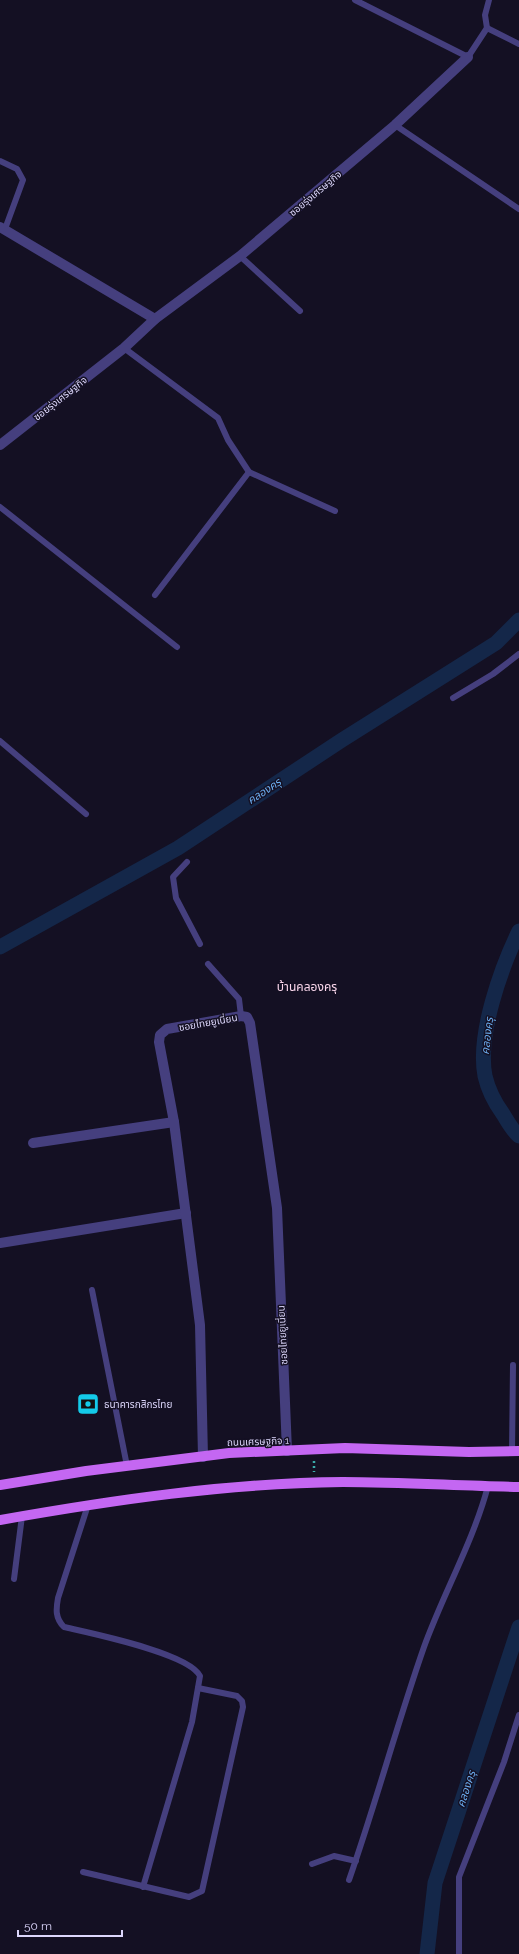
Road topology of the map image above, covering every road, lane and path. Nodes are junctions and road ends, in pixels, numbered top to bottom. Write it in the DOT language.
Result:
graph roads {
  1 [pos="355,0"];
  2 [pos="489,0"];
  3 [pos="487,28"];
  4 [pos="519,44"];
  5 [pos="468,57"];
  6 [pos="395,125"];
  7 [pos="0,161"];
  8 [pos="519,209"];
  9 [pos="2,228"];
  10 [pos="240,256"];
  11 [pos="300,311"];
  12 [pos="155,319"];
  13 [pos="124,348"];
  14 [pos="0,445"];
  15 [pos="249,472"];
  16 [pos="0,507"];
  17 [pos="335,511"];
  18 [pos="155,595"];
  19 [pos="177,647"];
  20 [pos="519,654"];
  21 [pos="453,698"];
  22 [pos="0,741"];
  23 [pos="86,814"];
  24 [pos="187,862"];
  25 [pos="200,944"];
  26 [pos="208,964"];
  27 [pos="241,1016"];
  28 [pos="174,1122"];
  29 [pos="33,1143"];
  30 [pos="186,1213"];
  31 [pos="0,1243"];
  32 [pos="92,1290"];
  33 [pos="512,1365"];
  34 [pos="288,1451"];
  35 [pos="515,1451"];
  36 [pos="203,1456"];
  37 [pos="127,1466"];
  38 [pos="0,1485"];
  39 [pos="488,1486"];
  40 [pos="519,1487"];
  41 [pos="88,1505"];
  42 [pos="22,1516"];
  43 [pos="0,1520"];
  44 [pos="14,1579"];
  45 [pos="198,1688"];
  46 [pos="519,1714"];
  47 [pos="356,1861"];
  48 [pos="312,1864"];
  49 [pos="84,1872"];
  50 [pos="349,1880"];
  51 [pos="143,1887"];
  52 [pos="458,1954"];
  1 -- 5 [label="lane"];
  2 -- 3 [label="lane"];
  3 -- 4 [label="lane"];
  3 -- 5 [label="lane"];
  5 -- 6 [label="street, ซอยรุ่งเศรษฐกิจ"];
  6 -- 8 [label="lane"];
  6 -- 10 [label="street, ซอยรุ่งเศรษฐกิจ"];
  7 -- 9 [label="lane"];
  9 -- 12 [label="street"];
  10 -- 11 [label="lane"];
  10 -- 12 [label="street, ซอยรุ่งเศรษฐกิจ"];
  12 -- 13 [label="street, ซอยรุ่งเศรษฐกิจ"];
  13 -- 14 [label="street, ซอยรุ่งเศรษฐกิจ"];
  13 -- 15 [label="lane"];
  15 -- 17 [label="lane"];
  15 -- 18 [label="lane"];
  16 -- 19 [label="lane"];
  20 -- 21 [label="lane"];
  22 -- 23 [label="lane"];
  24 -- 25 [label="lane"];
  26 -- 27 [label="lane"];
  27 -- 28 [label="street, ซอยไทยยูเนี่ยน"];
  27 -- 34 [label="street, ซอยไทยยูเนี่ยน"];
  28 -- 29 [label="street"];
  28 -- 30 [label="street, ซอยไทยยูเนี่ยน"];
  30 -- 31 [label="street"];
  30 -- 36 [label="street, ซอยไทยยูเนี่ยน"];
  32 -- 37 [label="lane"];
  33 -- 35 [label="lane"];
  34 -- 35 [label="main road, ถนนเศรษฐกิจ 1"];
  34 -- 36 [label="main road, ถนนเศรษฐกิจ 1"];
  36 -- 37 [label="main road, ถนนเศรษฐกิจ 1"];
  37 -- 38 [label="main road, ถนนเศรษฐกิจ 1"];
  39 -- 40 [label="main road"];
  39 -- 41 [label="main road"];
  39 -- 47 [label="lane"];
  41 -- 42 [label="main road"];
  41 -- 45 [label="lane"];
  42 -- 43 [label="main road"];
  42 -- 44 [label="lane"];
  45 -- 51 [label="lane"];
  45 -- 51 [label="lane"];
  46 -- 52 [label="lane"];
  47 -- 48 [label="lane"];
  47 -- 50 [label="lane"];
  49 -- 51 [label="lane"];
}
